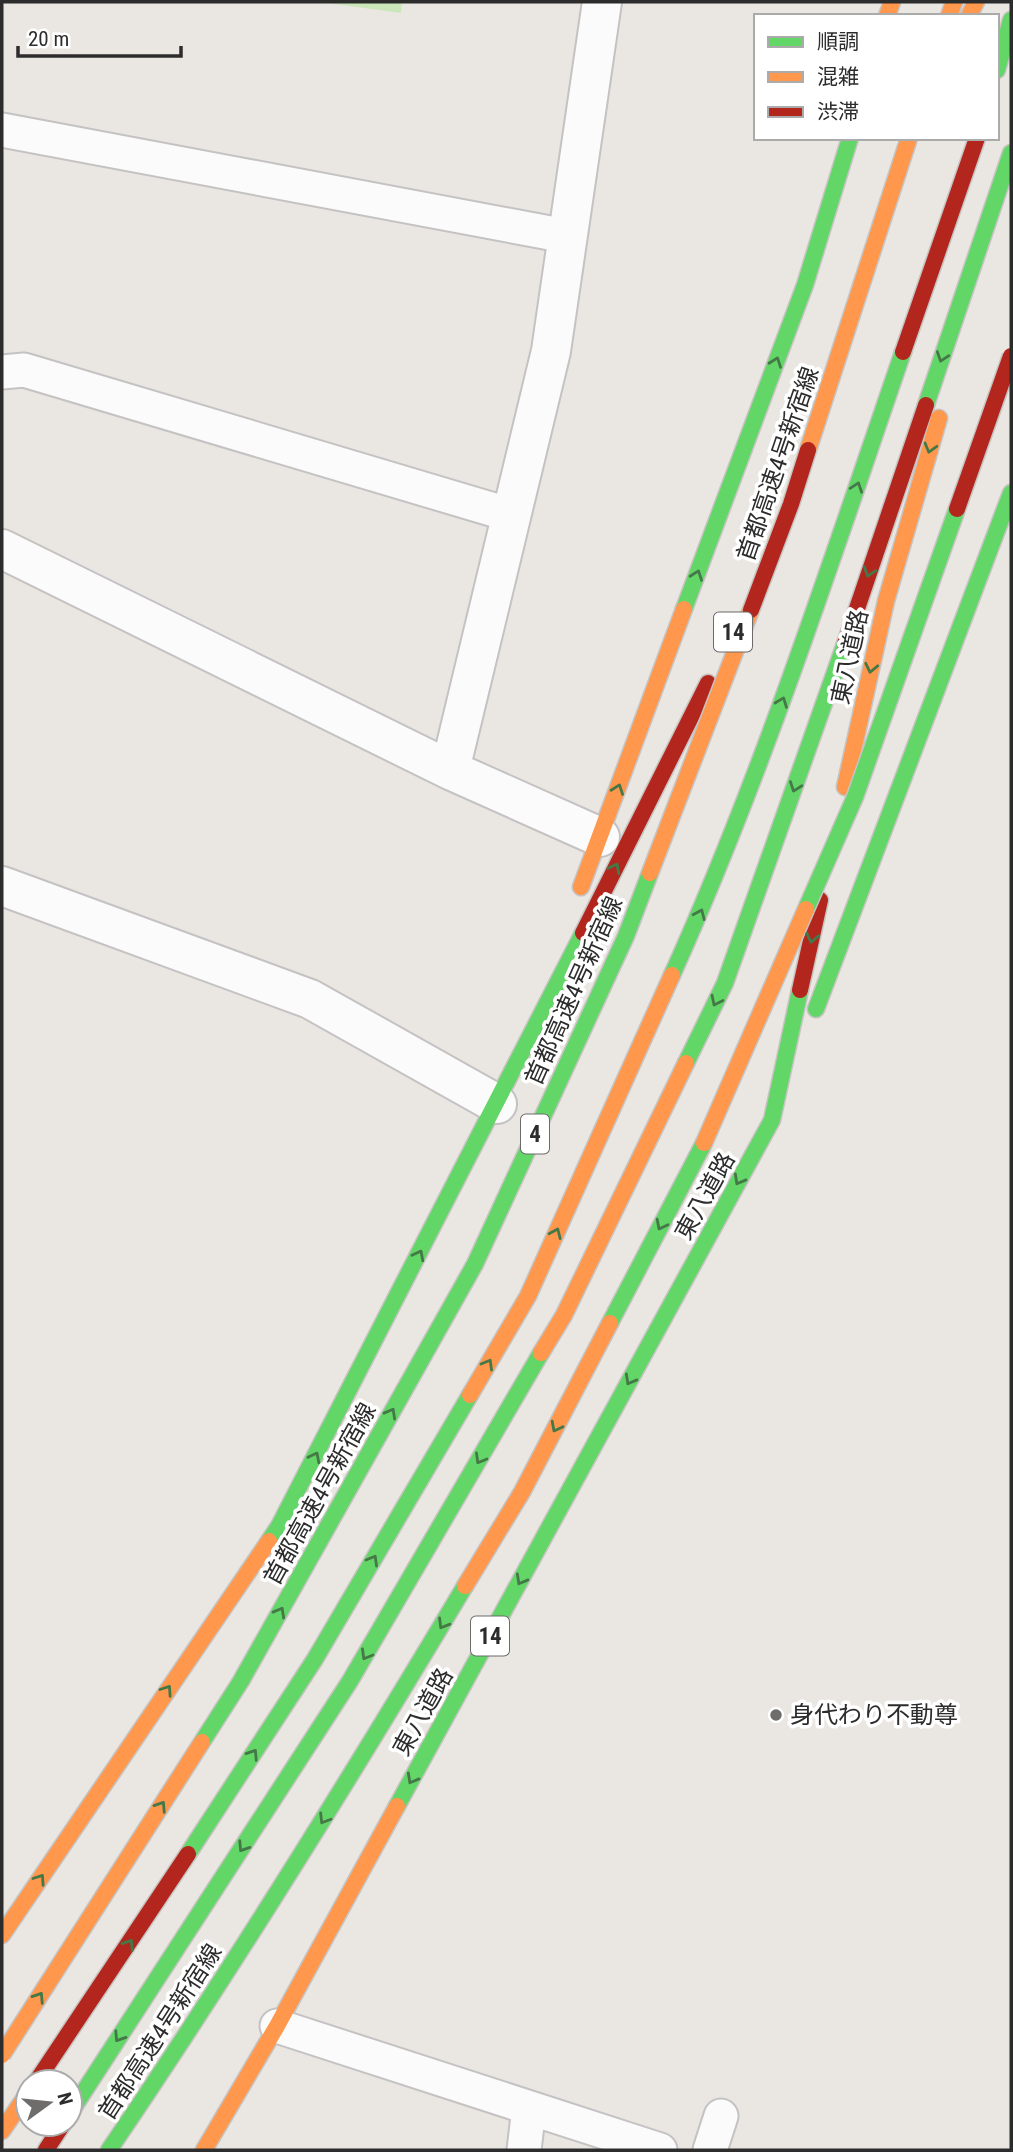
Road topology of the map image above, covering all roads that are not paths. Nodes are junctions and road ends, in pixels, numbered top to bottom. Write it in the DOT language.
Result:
graph roads {
  1 [pos="602,2"];
  2 [pos="1011,20"];
  3 [pos="999,63"];
  4 [pos="2,130"];
  5 [pos="849,140"];
  6 [pos="908,140"];
  7 [pos="917,140"];
  8 [pos="976,140"];
  9 [pos="1011,153"];
  10 [pos="1011,171"];
  11 [pos="566,236"];
  12 [pos="1011,356"];
  13 [pos="2,372"];
  14 [pos="1011,494"];
  15 [pos="511,515"];
  16 [pos="2,549"];
  17 [pos="450,770"];
  18 [pos="600,837"];
  19 [pos="2,886"];
  20 [pos="576,901"];
  21 [pos="556,951"];
  22 [pos="497,1104"];
  23 [pos="772,1120"];
  24 [pos="2,1935"];
  25 [pos="277,2026"];
  26 [pos="2,2055"];
  27 [pos="46,2068"];
  28 [pos="84,2091"];
  29 [pos="529,2108"];
  30 [pos="14,2113"];
  31 [pos="721,2116"];
  32 [pos="2,2131"];
  33 [pos="109,2150"];
  34 [pos="205,2150"];
  35 [pos="524,2150"];
  36 [pos="660,2150"];
  37 [pos="710,2150"];
  1 -- 11 [label="street"];
  2 -- 3 [label="main road"];
  4 -- 11 [label="lane"];
  18 -- 5 [label="main road, one-way"];
  26 -- 6 [label="main road, 首都高速4号新宿線 / 4, one-way, bridge"];
  22 -- 7 [label="main road, 14, one-way"];
  27 -- 8 [label="main road, one-way"];
  9 -- 28 [label="main road, one-way"];
  10 -- 23 [label="main road, 東八道路 / 14, one-way"];
  11 -- 15 [label="street"];
  12 -- 33 [label="main road, 首都高速4号新宿線, one-way, bridge"];
  13 -- 15 [label="lane"];
  14 -- 23 [label="main road"];
  15 -- 17 [label="street"];
  16 -- 17 [label="street"];
  17 -- 18 [label="street"];
  18 -- 20 [label="main road"];
  19 -- 22 [label="street"];
  21 -- 22 [label="main road"];
  24 -- 22 [label="main road, 14, one-way"];
  23 -- 25 [label="main road, 東八道路 / 14, one-way"];
  25 -- 29 [label="lane"];
  25 -- 34 [label="main road, 東八道路 / 14"];
  29 -- 35 [label="lane"];
  29 -- 36 [label="lane"];
  30 -- 32 [label="main road"];
  31 -- 37 [label="lane"];
}
